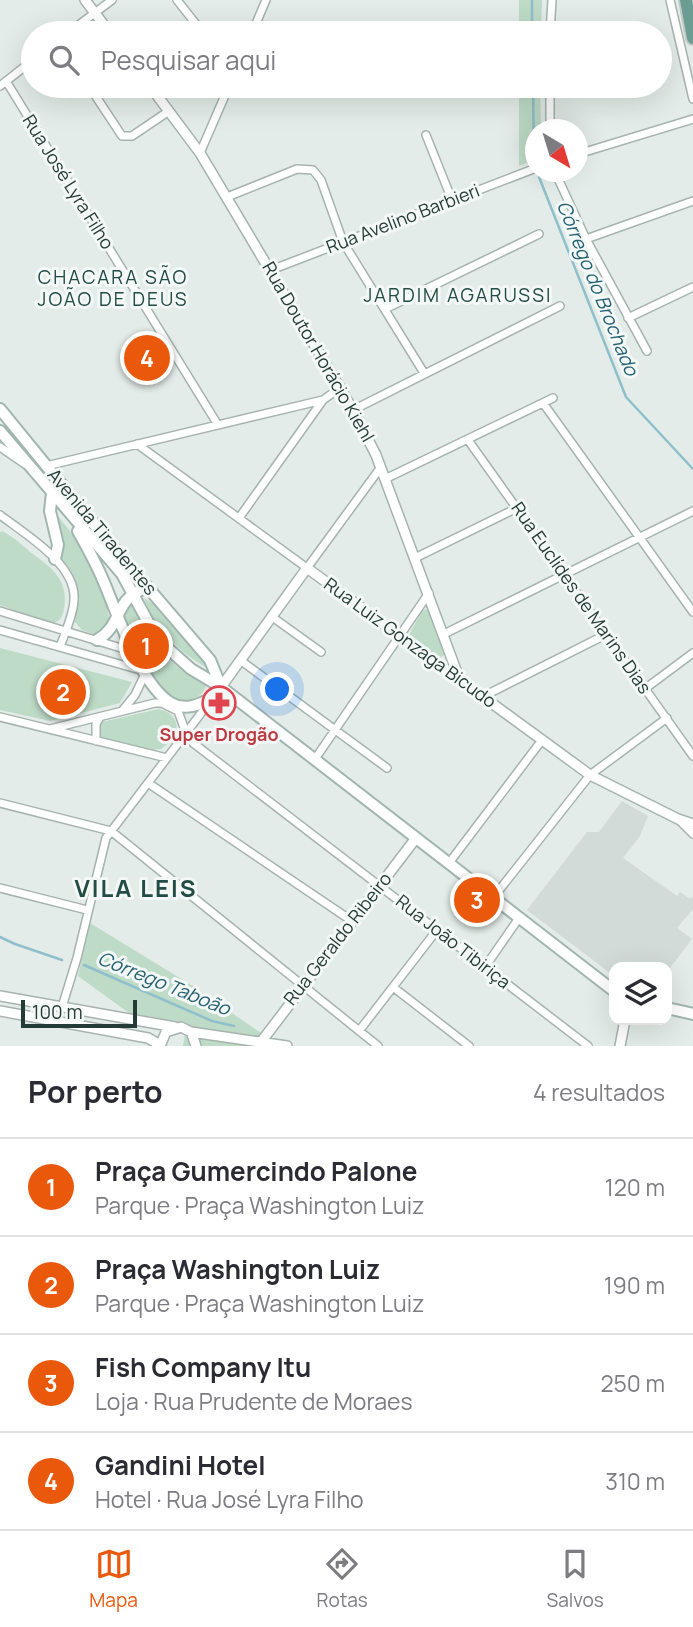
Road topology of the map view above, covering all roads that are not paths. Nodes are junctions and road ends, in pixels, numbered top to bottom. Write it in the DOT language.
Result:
graph roads {
  1 [pos="85,0"];
  2 [pos="112,0"];
  3 [pos="177,0"];
  4 [pos="265,0"];
  5 [pos="552,0"];
  6 [pos="670,0"];
  7 [pos="686,0"];
  8 [pos="95,13"];
  9 [pos="84,21"];
  10 [pos="101,21"];
  11 [pos="194,21"];
  12 [pos="257,21"];
  13 [pos="551,21"];
  14 [pos="693,38"];
  15 [pos="21,70"];
  16 [pos="3,84"];
  17 [pos="97,98"];
  18 [pos="159,98"];
  19 [pos="224,98"];
  20 [pos="550,98"];
  21 [pos="693,99"];
  22 [pos="169,111"];
  23 [pos="550,119"];
  24 [pos="693,120"];
  25 [pos="426,135"];
  26 [pos="588,151"];
  27 [pos="200,153"];
  28 [pos="525,172"];
  29 [pos="560,182"];
  30 [pos="227,197"];
  31 [pos="452,200"];
  32 [pos="693,201"];
  33 [pos="539,234"];
  34 [pos="586,239"];
  35 [pos="343,242"];
  36 [pos="271,270"];
  37 [pos="693,287"];
  38 [pos="560,306"];
  39 [pos="386,309"];
  40 [pos="628,318"];
  41 [pos="647,351"];
  42 [pos="424,373"];
  43 [pos="341,387"];
  44 [pos="553,398"];
  45 [pos="323,400"];
  46 [pos="543,403"];
  47 [pos="0,409"];
  48 [pos="353,410"];
  49 [pos="218,425"];
  50 [pos="0,431"];
  51 [pos="468,440"];
  52 [pos="137,444"];
  53 [pos="0,447"];
  54 [pos="29,466"];
  55 [pos="46,466"];
  56 [pos="381,467"];
  57 [pos="385,479"];
  58 [pos="52,493"];
  59 [pos="517,508"];
  60 [pos="67,510"];
  61 [pos="693,511"];
  62 [pos="239,517"];
  63 [pos="2,520"];
  64 [pos="638,537"];
  65 [pos="415,558"];
  66 [pos="55,559"];
  67 [pos="307,568"];
  68 [pos="564,574"];
  69 [pos="152,591"];
  70 [pos="133,593"];
  71 [pos="429,593"];
  72 [pos="419,608"];
  73 [pos="435,610"];
  74 [pos="0,611"];
  75 [pos="693,612"];
  76 [pos="118,617"];
  77 [pos="271,617"];
  78 [pos="0,630"];
  79 [pos="65,631"];
  80 [pos="444,634"];
  81 [pos="607,634"];
  82 [pos="400,636"];
  83 [pos="97,640"];
  84 [pos="60,647"];
  85 [pos="321,652"];
  86 [pos="134,653"];
  87 [pos="693,653"];
  88 [pos="240,660"];
  89 [pos="144,672"];
  90 [pos="459,678"];
  91 [pos="221,687"];
  92 [pos="646,688"];
  93 [pos="484,696"];
  94 [pos="212,698"];
  95 [pos="122,711"];
  96 [pos="0,717"];
  97 [pos="100,717"];
  98 [pos="667,718"];
  99 [pos="49,729"];
  100 [pos="335,730"];
  101 [pos="185,734"];
  102 [pos="542,740"];
  103 [pos="96,741"];
  104 [pos="693,756"];
  105 [pos="167,758"];
  106 [pos="315,759"];
  107 [pos="387,768"];
  108 [pos="590,775"];
  109 [pos="148,783"];
  110 [pos="0,803"];
  111 [pos="678,819"];
  112 [pos="693,824"];
  113 [pos="111,831"];
  114 [pos="693,834"];
  115 [pos="416,838"];
  116 [pos="449,863"];
  117 [pos="379,885"];
  118 [pos="0,888"];
  119 [pos="493,898"];
  120 [pos="87,910"];
  121 [pos="519,918"];
  122 [pos="352,921"];
  123 [pos="437,930"];
  124 [pos="485,967"];
  125 [pos="302,986"];
  126 [pos="393,987"];
  127 [pos="609,987"];
  128 [pos="0,996"];
  129 [pos="62,1007"];
  130 [pos="672,1009"];
  131 [pos="0,1011"];
  132 [pos="693,1013"];
  133 [pos="624,1025"];
  134 [pos="175,1027"];
  135 [pos="359,1031"];
  136 [pos="191,1032"];
  137 [pos="262,1040"];
  138 [pos="160,1046"];
  139 [pos="196,1046"];
  140 [pos="286,1046"];
  141 [pos="378,1046"];
  142 [pos="469,1046"];
  143 [pos="588,1046"];
  144 [pos="620,1046"];
  1 -- 8 [label="street"];
  2 -- 8 [label="street"];
  3 -- 11 [label="street"];
  4 -- 12 [label="street"];
  5 -- 13 [label="street"];
  6 -- 21 [label="street"];
  7 -- 14 [label="main road"];
  8 -- 9 [label="street"];
  8 -- 10 [label="street"];
  15 -- 16 [label="street"];
  16 -- 49 [label="street, Rua José Lyra Filho"];
  17 -- 22 [label="street"];
  18 -- 22 [label="street, Rua Doutor Horácio Kiehl"];
  19 -- 27 [label="street"];
  20 -- 23 [label="street"];
  22 -- 27 [label="street, Rua Doutor Horácio Kiehl"];
  24 -- 26 [label="street"];
  25 -- 31 [label="street"];
  27 -- 30 [label="street, Rua Doutor Horácio Kiehl"];
  28 -- 31 [label="street, Rua Avelino Barbieri"];
  29 -- 34 [label="street"];
  30 -- 35 [label="street"];
  30 -- 36 [label="street, Rua Doutor Horácio Kiehl"];
  31 -- 35 [label="street, Rua Avelino Barbieri"];
  32 -- 34 [label="street"];
  33 -- 39 [label="street"];
  34 -- 40 [label="street"];
  35 -- 36 [label="street, Rua Avelino Barbieri"];
  35 -- 39 [label="street"];
  36 -- 43 [label="street, Rua Doutor Horácio Kiehl"];
  37 -- 40 [label="street"];
  38 -- 42 [label="street"];
  39 -- 42 [label="street"];
  40 -- 41 [label="street"];
  42 -- 48 [label="street"];
  43 -- 45 [label="street"];
  43 -- 48 [label="street, Rua Doutor Horácio Kiehl"];
  44 -- 46 [label="street"];
  45 -- 49 [label="street"];
  45 -- 62 [label="street"];
  46 -- 51 [label="street"];
  46 -- 64 [label="street"];
  47 -- 55 [label="main road, Avenida Tiradentes"];
  48 -- 56 [label="street, Rua Doutor Horácio Kiehl"];
  49 -- 52 [label="street"];
  50 -- 54 [label="main road, Avenida Tiradentes"];
  51 -- 57 [label="street"];
  51 -- 59 [label="street, Rua Euclídes de Marins Dias"];
  52 -- 55 [label="street"];
  52 -- 62 [label="street, Rua Luiz Gonzaga Bicudo"];
  53 -- 54 [label="street"];
  54 -- 58 [label="main road, Avenida Tiradentes"];
  55 -- 69 [label="main road, Avenida Tiradentes"];
  56 -- 57 [label="street, Rua Doutor Horácio Kiehl"];
  56 -- 67 [label="street"];
  57 -- 65 [label="street, Rua Doutor Horácio Kiehl"];
  58 -- 60 [label="main road, Avenida Tiradentes"];
  58 -- 66 [label="main road"];
  59 -- 65 [label="street"];
  59 -- 68 [label="street, Rua Euclídes de Marins Dias"];
  60 -- 70 [label="main road, Avenida Tiradentes"];
  60 -- 76 [label="main road"];
  61 -- 64 [label="street"];
  62 -- 67 [label="street, Rua Luiz Gonzaga Bicudo"];
  63 -- 66 [label="street"];
  64 -- 68 [label="street"];
  64 -- 75 [label="street"];
  65 -- 71 [label="street, Rua Doutor Horácio Kiehl"];
  66 -- 79 [label="street"];
  67 -- 77 [label="street"];
  67 -- 82 [label="street, Rua Luiz Gonzaga Bicudo"];
  68 -- 80 [label="street"];
  68 -- 81 [label="street, Rua Euclídes de Marins Dias"];
  69 -- 70 [label="main road"];
  69 -- 91 [label="main road, Avenida Tiradentes"];
  70 -- 76 [label="main road"];
  70 -- 91 [label="main road, Avenida Tiradentes"];
  71 -- 72 [label="street"];
  71 -- 73 [label="street, Rua Doutor Horácio Kiehl"];
  72 -- 73 [label="street"];
  72 -- 82 [label="street"];
  73 -- 80 [label="street, Rua Doutor Horácio Kiehl"];
  74 -- 79 [label="street"];
  76 -- 83 [label="main road"];
  76 -- 86 [label="main road"];
  77 -- 85 [label="street"];
  77 -- 88 [label="street"];
  78 -- 84 [label="street"];
  79 -- 83 [label="street"];
  79 -- 84 [label="street"];
  80 -- 90 [label="street, Rua Doutor Horácio Kiehl"];
  81 -- 92 [label="street, Rua Euclídes de Marins Dias"];
  81 -- 93 [label="street"];
  82 -- 90 [label="street, Rua Luiz Gonzaga Bicudo"];
  82 -- 100 [label="street"];
  83 -- 86 [label="street"];
  84 -- 89 [label="street"];
  86 -- 89 [label="main road"];
  87 -- 92 [label="street"];
  88 -- 91 [label="street"];
  88 -- 100 [label="street"];
  89 -- 94 [label="main road"];
  89 -- 95 [label="street"];
  90 -- 93 [label="street, Rua Luiz Gonzaga Bicudo"];
  91 -- 94 [label="street"];
  91 -- 106 [label="main road"];
  92 -- 98 [label="street, Rua Euclídes de Marins Dias"];
  93 -- 102 [label="street, Rua Luiz Gonzaga Bicudo"];
  94 -- 101 [label="street"];
  95 -- 97 [label="street, Rua João Tibiriça"];
  95 -- 101 [label="street, Rua João Tibiriça"];
  96 -- 99 [label="street"];
  97 -- 99 [label="street, Rua João Tibiriça"];
  97 -- 103 [label="street"];
  98 -- 104 [label="street, Rua Euclídes de Marins Dias"];
  98 -- 108 [label="street"];
  99 -- 103 [label="street"];
  100 -- 106 [label="street"];
  100 -- 107 [label="street"];
  101 -- 105 [label="street"];
  101 -- 117 [label="street, Rua João Tibiriça"];
  102 -- 108 [label="street, Rua Luiz Gonzaga Bicudo"];
  102 -- 116 [label="street"];
  103 -- 105 [label="street"];
  105 -- 109 [label="street"];
  106 -- 115 [label="main road"];
  108 -- 111 [label="street, Rua Luiz Gonzaga Bicudo"];
  108 -- 119 [label="street"];
  109 -- 113 [label="street"];
  109 -- 122 [label="street"];
  110 -- 113 [label="street"];
  111 -- 112 [label="street, Rua Luiz Gonzaga Bicudo"];
  111 -- 114 [label="street"];
  113 -- 120 [label="street"];
  113 -- 125 [label="street"];
  115 -- 116 [label="main road"];
  115 -- 117 [label="street, Rua Geraldo Ribeiro"];
  116 -- 119 [label="main road"];
  117 -- 122 [label="street, Rua Geraldo Ribeiro"];
  117 -- 123 [label="street, Rua João Tibiriça"];
  118 -- 120 [label="street"];
  119 -- 121 [label="main road"];
  120 -- 129 [label="street"];
  121 -- 124 [label="street"];
  121 -- 127 [label="main road"];
  122 -- 125 [label="street, Rua Geraldo Ribeiro"];
  123 -- 124 [label="street, Rua João Tibiriça"];
  123 -- 126 [label="street"];
  124 -- 143 [label="street, Rua João Tibiriça"];
  125 -- 135 [label="street"];
  125 -- 137 [label="street, Rua Geraldo Ribeiro"];
  126 -- 135 [label="street"];
  126 -- 142 [label="street"];
  128 -- 129 [label="street"];
  129 -- 134 [label="street"];
  130 -- 132 [label="main road"];
  131 -- 138 [label="street"];
  133 -- 144 [label="street"];
  134 -- 136 [label="street"];
  134 -- 138 [label="street"];
  135 -- 141 [label="street"];
  136 -- 137 [label="street"];
  136 -- 139 [label="street"];
  137 -- 140 [label="street"];
}
